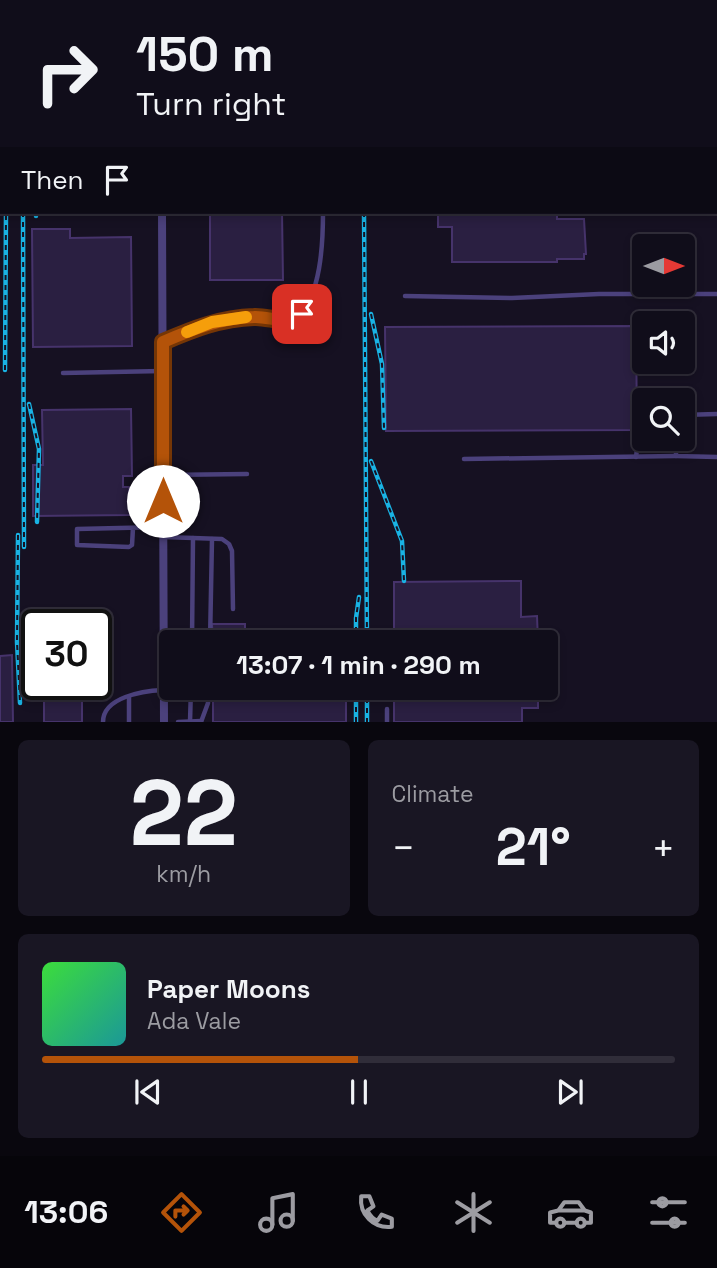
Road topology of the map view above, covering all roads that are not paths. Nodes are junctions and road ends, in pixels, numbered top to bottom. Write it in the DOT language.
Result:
graph roads {
  1 [pos="162,214"];
  2 [pos="323,214"];
  3 [pos="717,294"];
  4 [pos="405,296"];
  5 [pos="163,342"];
  6 [pos="163,372"];
  7 [pos="63,373"];
  8 [pos="717,414"];
  9 [pos="695,415"];
  10 [pos="637,451"];
  11 [pos="676,451"];
  12 [pos="676,456"];
  13 [pos="636,457"];
  14 [pos="717,457"];
  15 [pos="464,459"];
  16 [pos="163,471"];
  17 [pos="247,474"];
  18 [pos="145,527"];
  19 [pos="163,527"];
  20 [pos="133,528"];
  21 [pos="163,537"];
  22 [pos="193,538"];
  23 [pos="212,539"];
  24 [pos="233,609"];
  25 [pos="166,630"];
  26 [pos="192,630"];
  27 [pos="210,630"];
  28 [pos="159,690"];
  29 [pos="129,697"];
  30 [pos="163,700"];
  31 [pos="191,700"];
  32 [pos="208,700"];
  33 [pos="387,709"];
  34 [pos="103,722"];
  35 [pos="130,722"];
  36 [pos="164,722"];
  37 [pos="178,722"];
  38 [pos="190,722"];
  39 [pos="201,722"];
  40 [pos="387,722"];
  1 -- 5 [label="street"];
  2 -- 5 [label="lane"];
  3 -- 4 [label="lane"];
  5 -- 6 [label="street"];
  6 -- 7 [label="lane"];
  6 -- 16 [label="street"];
  8 -- 9 [label="lane"];
  10 -- 13 [label="lane"];
  11 -- 12 [label="lane"];
  12 -- 13 [label="lane"];
  12 -- 14 [label="lane"];
  13 -- 15 [label="lane"];
  16 -- 17 [label="lane"];
  16 -- 18 [label="lane"];
  16 -- 19 [label="street"];
  18 -- 19 [label="lane"];
  18 -- 20 [label="lane"];
  19 -- 21 [label="street"];
  20 -- 20 [label="lane"];
  21 -- 22 [label="lane"];
  21 -- 25 [label="street"];
  22 -- 23 [label="lane"];
  22 -- 26 [label="lane"];
  23 -- 24 [label="lane"];
  23 -- 27 [label="lane"];
  28 -- 29 [label="lane"];
  29 -- 34 [label="lane"];
  29 -- 35 [label="lane"];
  30 -- 36 [label="street"];
  31 -- 38 [label="lane"];
  32 -- 39 [label="lane"];
  33 -- 40 [label="lane"];
  37 -- 38 [label="lane"];
  38 -- 39 [label="lane"];
}
